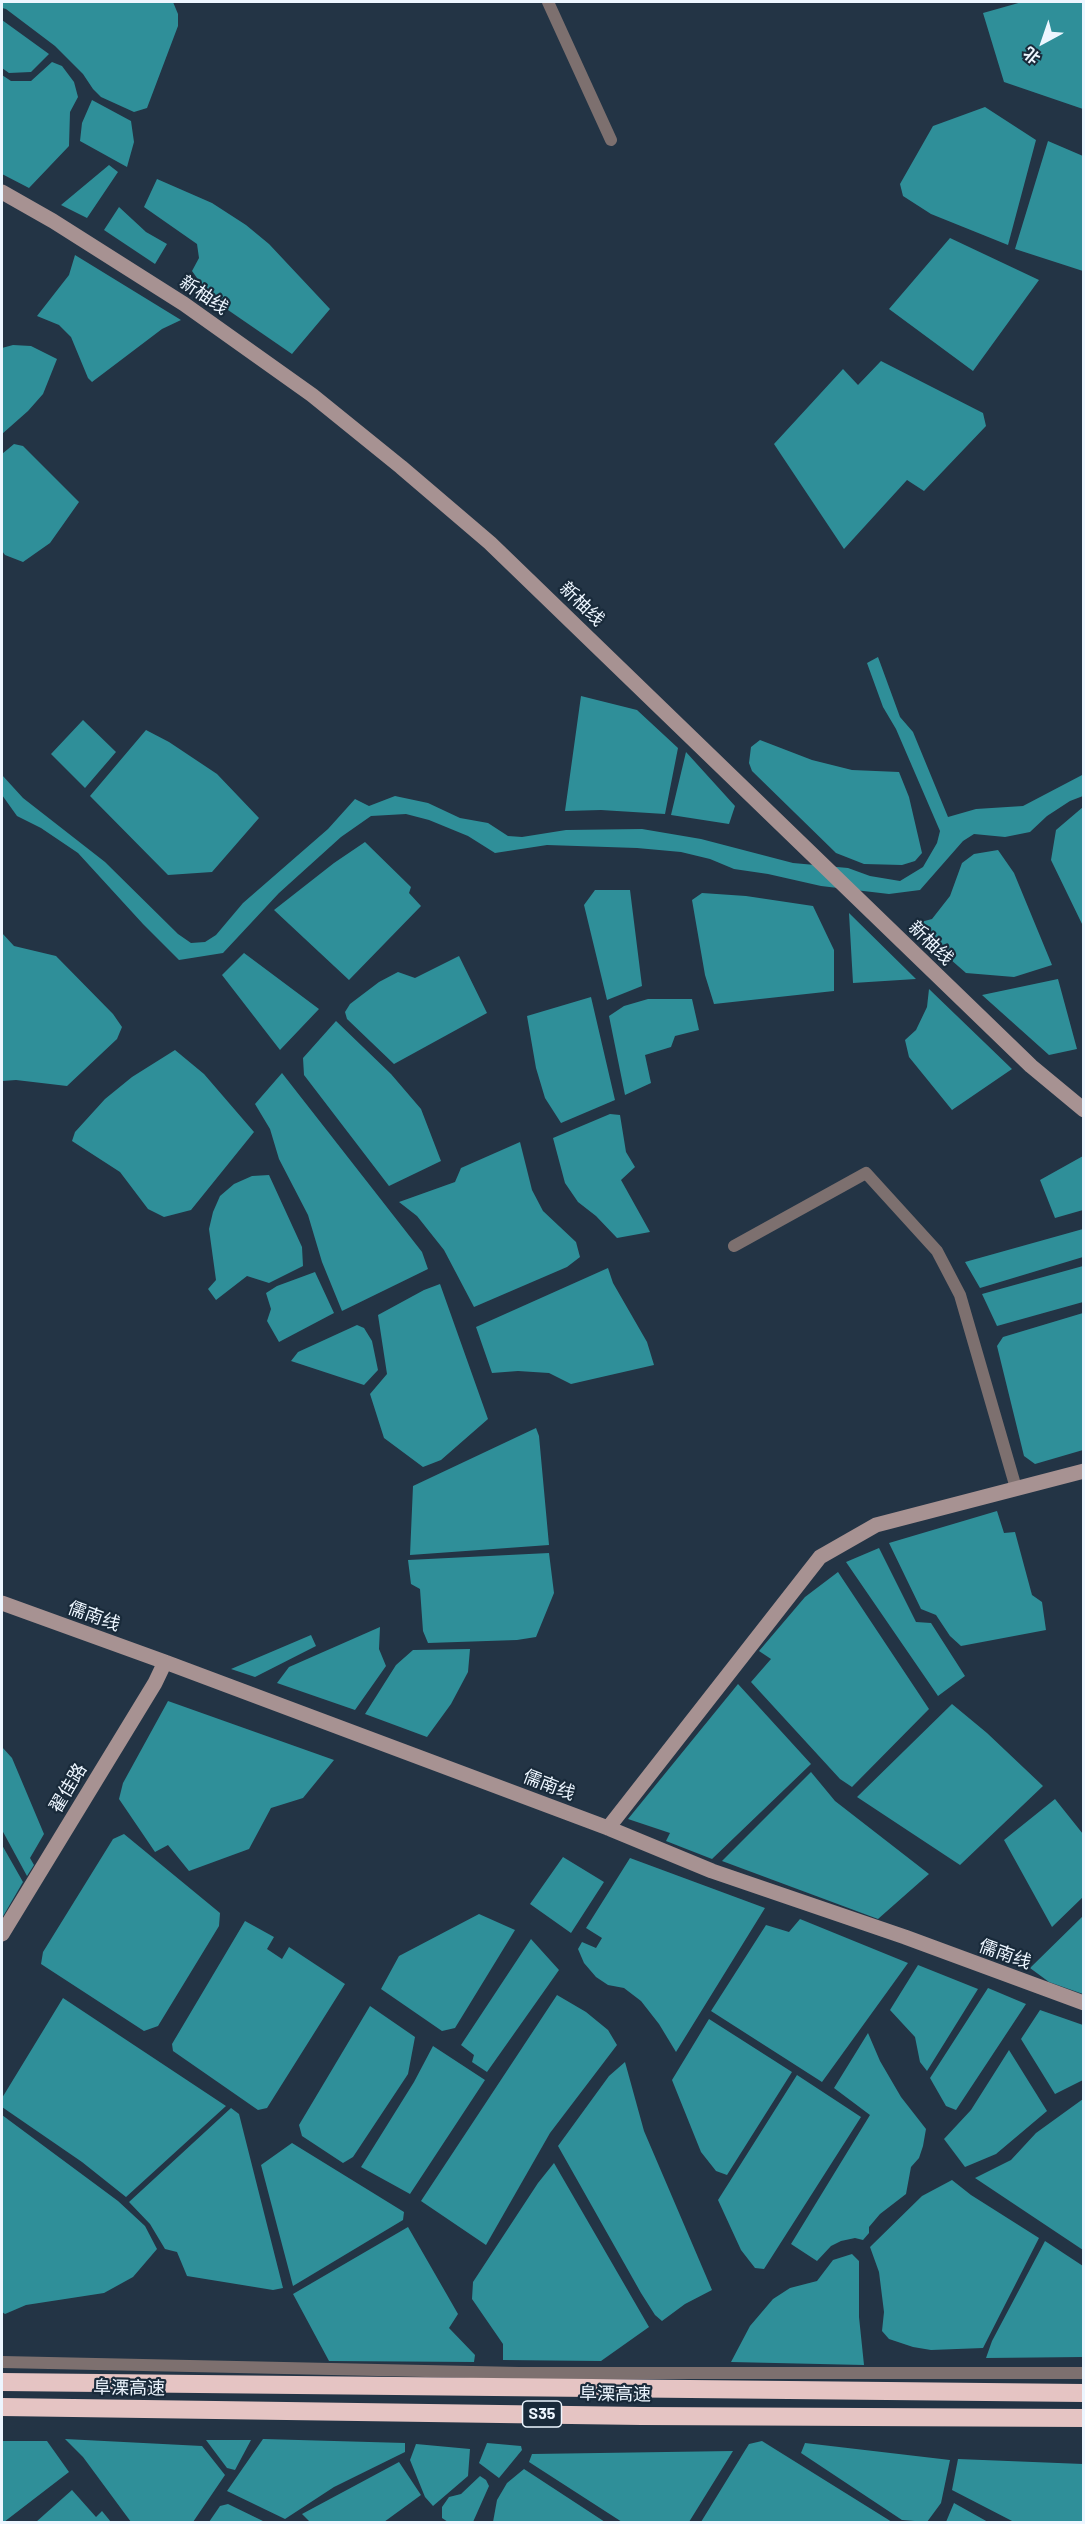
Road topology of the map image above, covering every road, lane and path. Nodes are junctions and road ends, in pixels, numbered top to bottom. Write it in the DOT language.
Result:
graph roads {
  1 [pos="548,2"];
  2 [pos="611,140"];
  3 [pos="2,192"];
  4 [pos="1083,1110"];
  5 [pos="734,1246"];
  6 [pos="1083,1471"];
  7 [pos="1016,1488"];
  8 [pos="2,1603"];
  9 [pos="165,1662"];
  10 [pos="608,1828"];
  11 [pos="2,1934"];
  12 [pos="1083,2003"];
  13 [pos="2,2362"];
  14 [pos="1083,2373"];
  15 [pos="2,2382"];
  16 [pos="1083,2393"];
  17 [pos="2,2407"];
  18 [pos="1083,2418"];
  1 -- 2 [label="street"];
  3 -- 4 [label="street, 新柚线"];
  5 -- 7 [label="street"];
  6 -- 7 [label="street"];
  7 -- 10 [label="street"];
  8 -- 9 [label="street, 儒南线"];
  9 -- 10 [label="street, 儒南线"];
  9 -- 11 [label="street, 翟佳路"];
  10 -- 12 [label="street, 儒南线"];
  13 -- 14 [label="street"];
  15 -- 16 [label="highway, 阜溧高速 / S35"];
  17 -- 18 [label="highway, 阜溧高速 / S35"];
}
